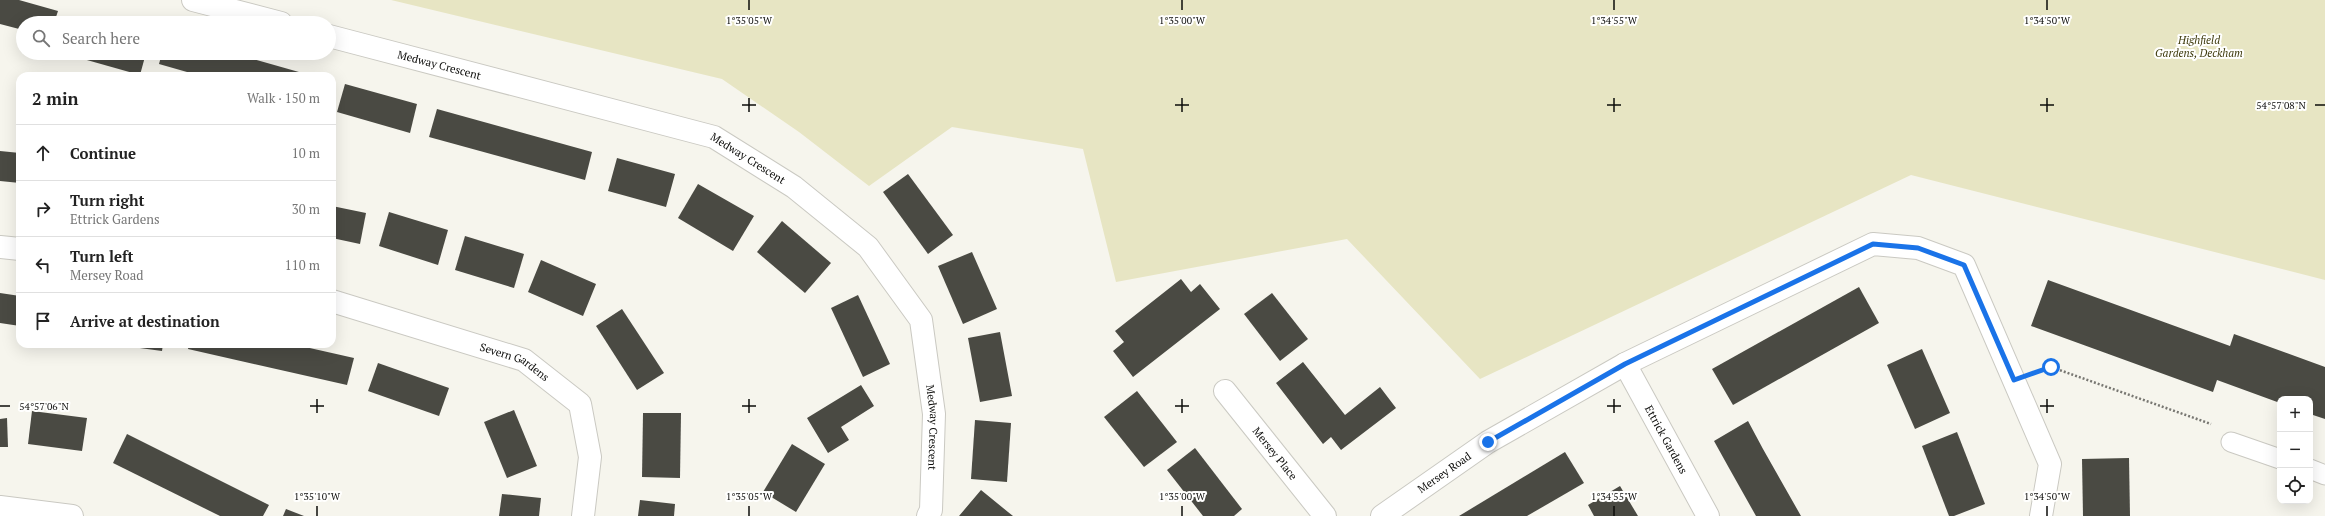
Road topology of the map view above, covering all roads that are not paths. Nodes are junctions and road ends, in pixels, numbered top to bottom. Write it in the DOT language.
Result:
graph roads {
  1 [pos="193,0"];
  2 [pos="254,16"];
  3 [pos="336,38"];
  4 [pos="0,247"];
  5 [pos="16,249"];
  6 [pos="336,302"];
  7 [pos="1625,364"];
  8 [pos="1225,391"];
  9 [pos="2231,442"];
  10 [pos="2277,458"];
  11 [pos="2313,470"];
  12 [pos="2325,475"];
  13 [pos="0,507"];
  14 [pos="72,516"];
  15 [pos="583,516"];
  16 [pos="928,516"];
  17 [pos="1325,516"];
  18 [pos="1382,516"];
  19 [pos="1708,516"];
  20 [pos="2041,516"];
  1 -- 2 [label="street"];
  3 -- 16 [label="street, Medway Crescent"];
  4 -- 5 [label="street"];
  6 -- 15 [label="street, Severn Gardens"];
  7 -- 18 [label="street, Mersey Road"];
  7 -- 19 [label="street, Ettrick Gardens"];
  7 -- 20 [label="street, Mersey Road"];
  8 -- 17 [label="street, Mersey Place"];
  9 -- 10 [label="lane"];
  11 -- 12 [label="lane"];
  13 -- 14 [label="street"];
}
